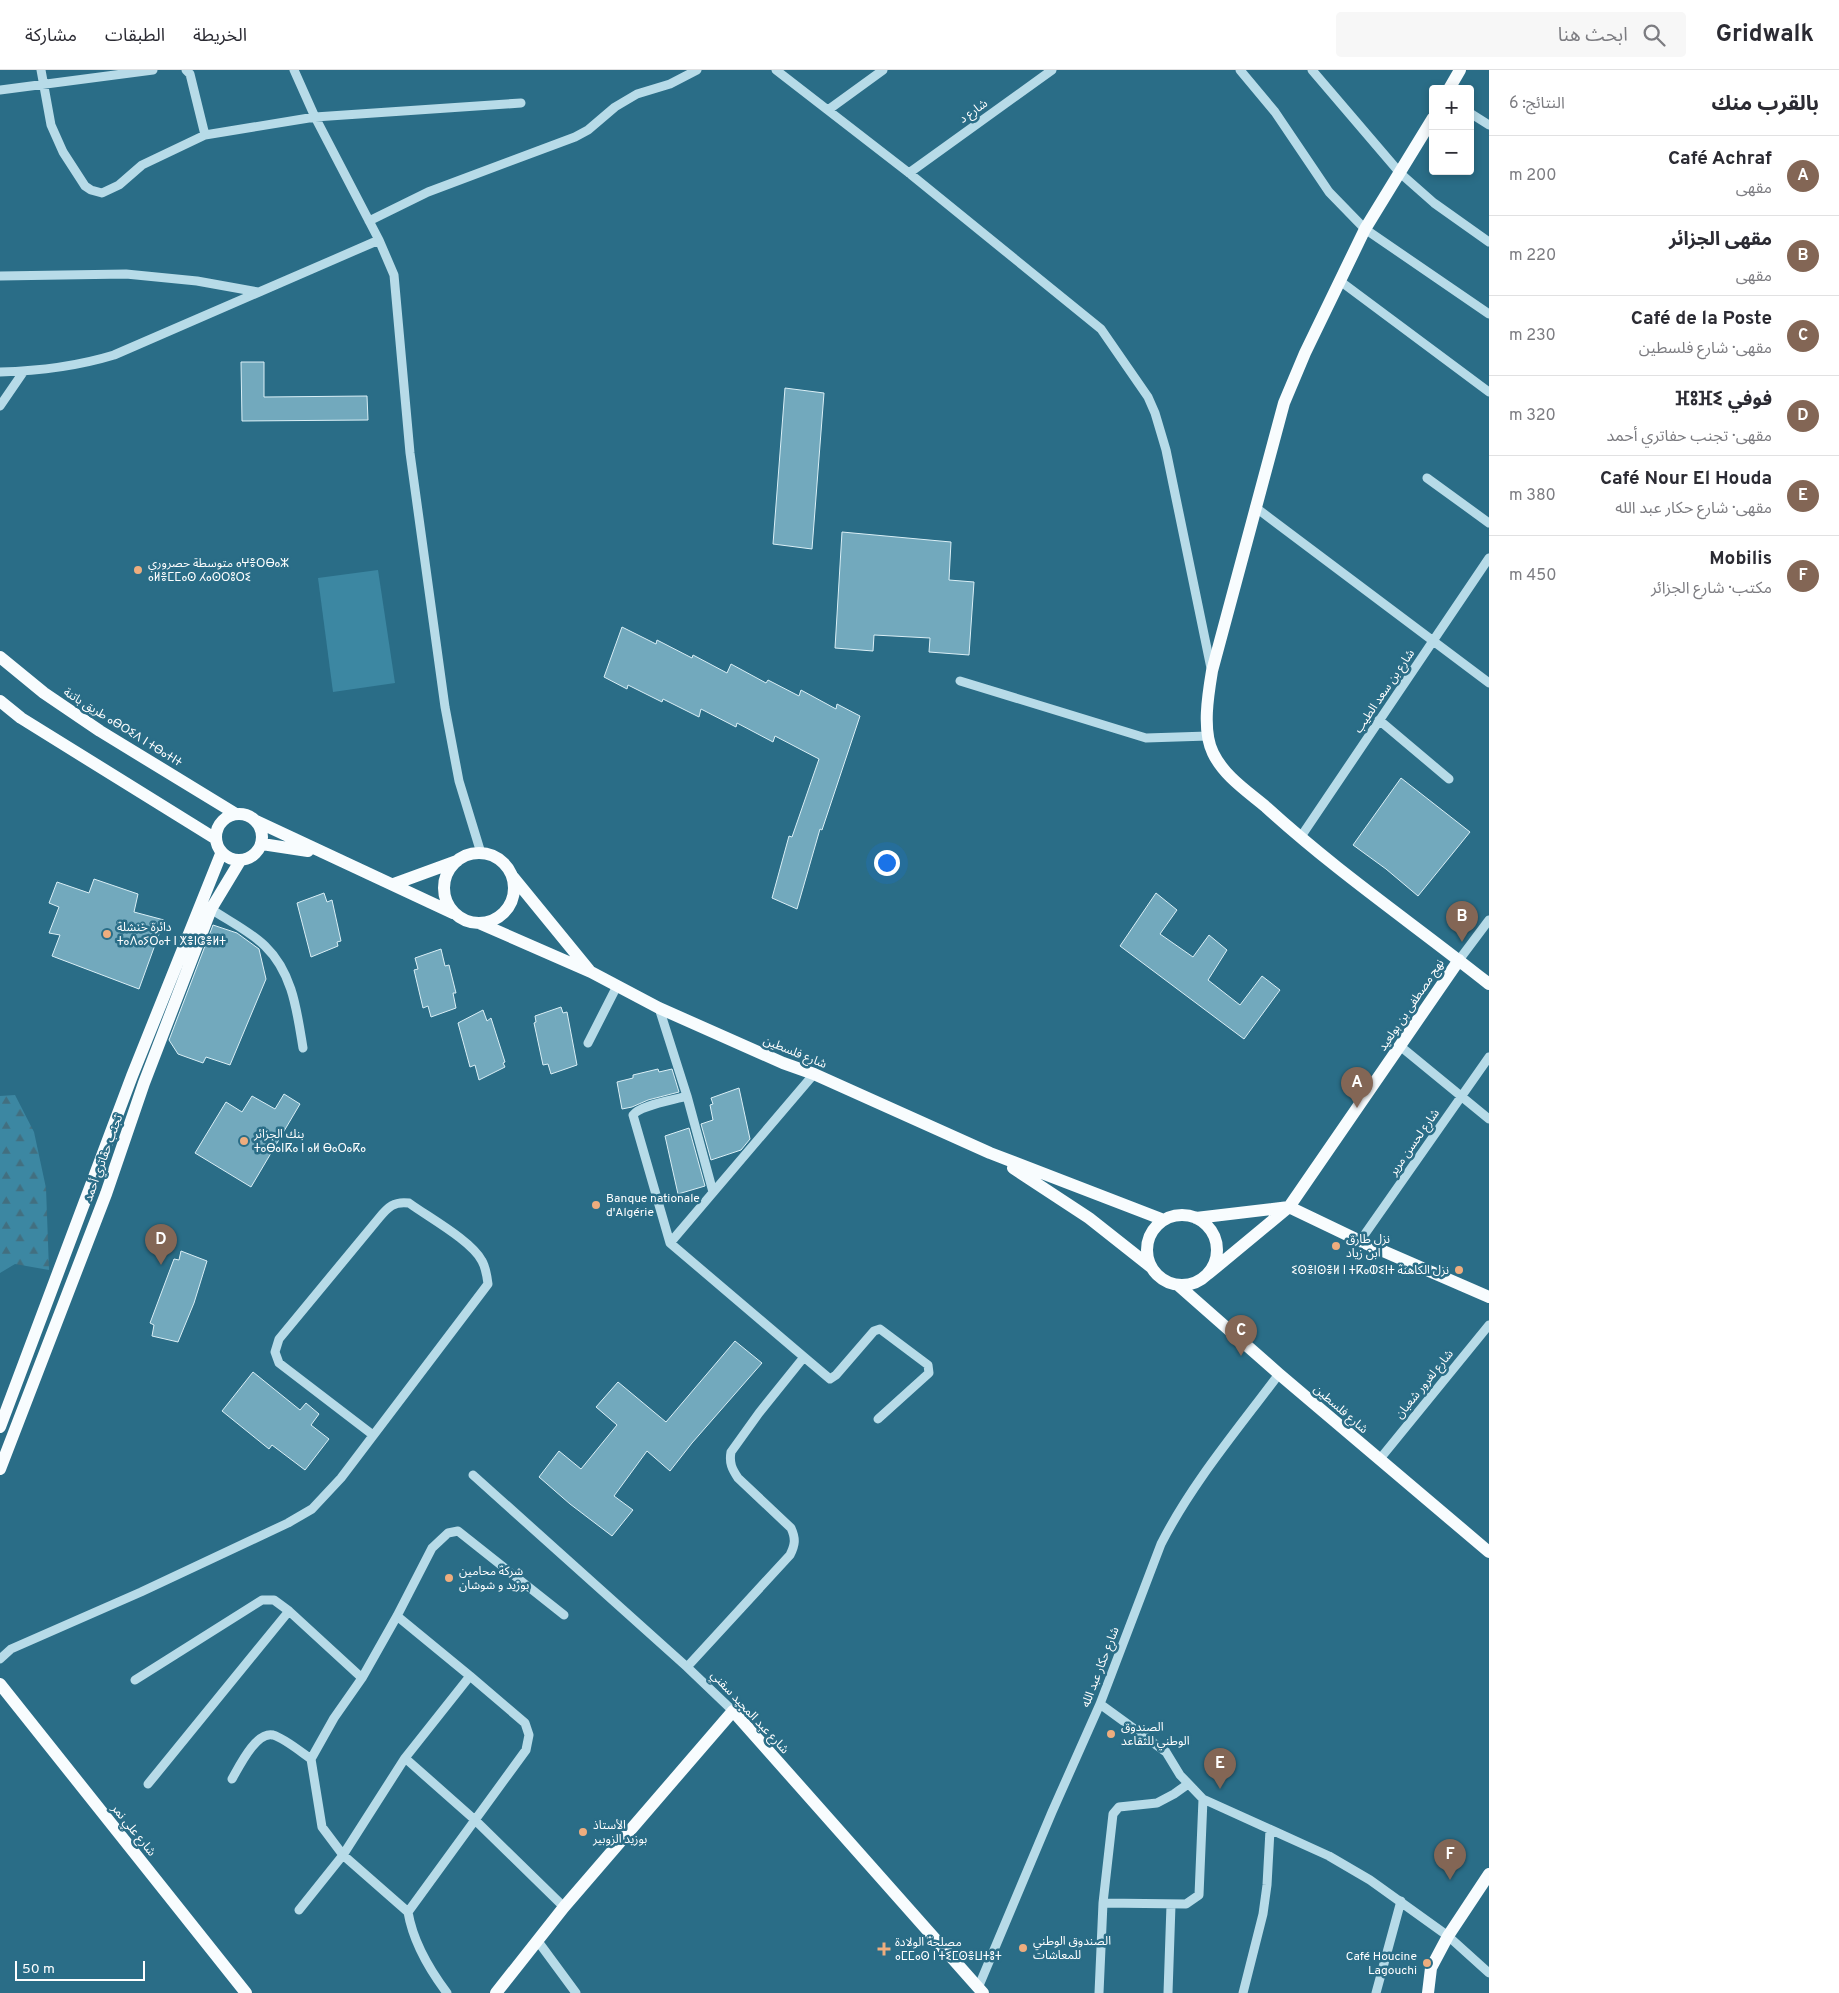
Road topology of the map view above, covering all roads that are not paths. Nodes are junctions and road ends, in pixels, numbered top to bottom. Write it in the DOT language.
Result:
graph roads {
  1 [pos="41,70"];
  2 [pos="153,70"];
  3 [pos="186,70"];
  4 [pos="294,70"];
  5 [pos="697,70"];
  6 [pos="776,70"];
  7 [pos="883,70"];
  8 [pos="1052,70"];
  9 [pos="1240,70"];
  10 [pos="1312,70"];
  11 [pos="1460,70"];
  12 [pos="44,84"];
  13 [pos="1452,85"];
  14 [pos="0,90"];
  15 [pos="521,103"];
  16 [pos="828,110"];
  17 [pos="1474,115"];
  18 [pos="315,118"];
  19 [pos="1429,125"];
  20 [pos="1489,125"];
  21 [pos="205,135"];
  22 [pos="909,173"];
  23 [pos="1400,173"];
  24 [pos="369,221"];
  25 [pos="1365,228"];
  26 [pos="379,240"];
  27 [pos="1489,242"];
  28 [pos="0,276"];
  29 [pos="1340,282"];
  30 [pos="258,292"];
  31 [pos="1489,314"];
  32 [pos="24,371"];
  33 [pos="0,372"];
  34 [pos="1489,392"];
  35 [pos="0,406"];
  36 [pos="1427,478"];
  37 [pos="1255,507"];
  38 [pos="1489,522"];
  39 [pos="1489,558"];
  40 [pos="1433,640"];
  41 [pos="0,657"];
  42 [pos="1212,671"];
  43 [pos="960,681"];
  44 [pos="1489,683"];
  45 [pos="0,702"];
  46 [pos="1379,720"];
  47 [pos="1208,736"];
  48 [pos="1449,779"];
  49 [pos="236,814"];
  50 [pos="256,821"];
  51 [pos="1300,838"];
  52 [pos="216,839"];
  53 [pos="262,844"];
  54 [pos="323,853"];
  55 [pos="482,853"];
  56 [pos="221,854"];
  57 [pos="240,861"];
  58 [pos="457,861"];
  59 [pos="513,877"];
  60 [pos="394,884"];
  61 [pos="211,909"];
  62 [pos="456,914"];
  63 [pos="1489,920"];
  64 [pos="479,923"];
  65 [pos="1459,960"];
  66 [pos="591,972"];
  67 [pos="1489,984"];
  68 [pos="617,986"];
  69 [pos="659,1008"];
  70 [pos="588,1043"];
  71 [pos="1400,1046"];
  72 [pos="303,1048"];
  73 [pos="1489,1057"];
  74 [pos="814,1074"];
  75 [pos="687,1096"];
  76 [pos="1461,1097"];
  77 [pos="1489,1119"];
  78 [pos="990,1153"];
  79 [pos="713,1192"];
  80 [pos="1289,1207"];
  81 [pos="1196,1218"];
  82 [pos="1164,1220"];
  83 [pos="1360,1241"];
  84 [pos="670,1243"];
  85 [pos="1152,1267"];
  86 [pos="1208,1274"];
  87 [pos="1178,1285"];
  88 [pos="1489,1297"];
  89 [pos="1489,1324"];
  90 [pos="804,1357"];
  91 [pos="1279,1374"];
  92 [pos="878,1419"];
  93 [pos="0,1426"];
  94 [pos="373,1435"];
  95 [pos="1379,1460"];
  96 [pos="0,1469"];
  97 [pos="473,1475"];
  98 [pos="1489,1552"];
  99 [pos="289,1611"];
  100 [pos="564,1615"];
  101 [pos="397,1616"];
  102 [pos="0,1659"];
  103 [pos="687,1667"];
  104 [pos="470,1676"];
  105 [pos="362,1678"];
  106 [pos="135,1680"];
  107 [pos="0,1684"];
  108 [pos="1100,1704"];
  109 [pos="733,1710"];
  110 [pos="405,1758"];
  111 [pos="311,1759"];
  112 [pos="232,1779"];
  113 [pos="148,1784"];
  114 [pos="1188,1784"];
  115 [pos="1203,1799"];
  116 [pos="475,1820"];
  117 [pos="1270,1830"];
  118 [pos="343,1855"];
  119 [pos="1489,1874"];
  120 [pos="1401,1902"];
  121 [pos="1103,1903"];
  122 [pos="1171,1905"];
  123 [pos="564,1907"];
  124 [pos="299,1910"];
  125 [pos="408,1912"];
  126 [pos="1448,1936"];
  127 [pos="537,1940"];
  128 [pos="1489,1973"];
  129 [pos="981,1990"];
  130 [pos="246,1993"];
  131 [pos="447,1993"];
  132 [pos="496,1993"];
  133 [pos="576,1993"];
  134 [pos="1099,1993"];
  135 [pos="1168,1993"];
  136 [pos="1243,1993"];
  137 [pos="1376,1993"];
  138 [pos="1428,1993"];
  1 -- 12 [label="street"];
  2 -- 12 [label="street"];
  3 -- 21 [label="street"];
  4 -- 18 [label="street"];
  5 -- 24 [label="street"];
  6 -- 16 [label="street"];
  7 -- 16 [label="street"];
  8 -- 22 [label="street, شارع د"];
  9 -- 25 [label="street"];
  10 -- 23 [label="street"];
  11 -- 13 [label="main road"];
  12 -- 14 [label="street"];
  12 -- 21 [label="street"];
  15 -- 18 [label="street"];
  16 -- 22 [label="street"];
  17 -- 20 [label="street"];
  18 -- 21 [label="street"];
  18 -- 24 [label="street"];
  19 -- 23 [label="main road"];
  22 -- 42 [label="street"];
  23 -- 25 [label="main road"];
  23 -- 27 [label="street"];
  24 -- 26 [label="street"];
  25 -- 29 [label="main road"];
  25 -- 31 [label="street"];
  26 -- 30 [label="street"];
  26 -- 55 [label="street"];
  28 -- 30 [label="street"];
  29 -- 34 [label="street"];
  29 -- 37 [label="main road"];
  30 -- 32 [label="street"];
  32 -- 33 [label="street"];
  32 -- 35 [label="street"];
  36 -- 38 [label="street"];
  37 -- 40 [label="street"];
  37 -- 42 [label="main road"];
  39 -- 40 [label="street, شارع بن سعد الطيب"];
  40 -- 44 [label="street"];
  40 -- 46 [label="street, شارع بن سعد الطيب"];
  41 -- 49 [label="main road, طريق باتنة ⴰⴱⵔⵉⴷ ⵏ ⵜⴱⴰⵜⵏⵜ"];
  42 -- 47 [label="main road"];
  43 -- 47 [label="street"];
  45 -- 52 [label="main road"];
  46 -- 48 [label="street"];
  46 -- 51 [label="street, شارع بن سعد الطيب"];
  47 -- 51 [label="main road"];
  49 -- 50 [label="main road"];
  49 -- 52 [label="main road"];
  50 -- 53 [label="main road"];
  50 -- 54 [label="main road"];
  51 -- 65 [label="main road"];
  52 -- 56 [label="main road"];
  53 -- 54 [label="main road"];
  53 -- 57 [label="main road"];
  54 -- 60 [label="main road"];
  55 -- 58 [label="main road"];
  55 -- 59 [label="main road"];
  56 -- 57 [label="main road"];
  56 -- 93 [label="main road, تجنب حفاتري أحمد"];
  57 -- 61 [label="main road, تجنب حفاتري أحمد"];
  58 -- 60 [label="main road"];
  58 -- 62 [label="main road"];
  59 -- 64 [label="main road"];
  59 -- 66 [label="main road"];
  60 -- 62 [label="main road"];
  61 -- 72 [label="street"];
  61 -- 96 [label="main road, تجنب حفاتري أحمد"];
  62 -- 64 [label="main road"];
  63 -- 65 [label="street, نهج مصطفى بن بولعيد"];
  64 -- 66 [label="main road, شارع فلسطين"];
  65 -- 67 [label="main road"];
  65 -- 71 [label="main road, نهج مصطفى بن بولعيد"];
  66 -- 68 [label="main road, شارع فلسطين"];
  68 -- 69 [label="main road, شارع فلسطين"];
  68 -- 70 [label="street"];
  69 -- 74 [label="main road, شارع فلسطين"];
  69 -- 75 [label="street"];
  71 -- 76 [label="street"];
  71 -- 80 [label="main road, نهج مصطفى بن بولعيد"];
  73 -- 76 [label="street, شارع لحسن مرير"];
  74 -- 78 [label="main road, شارع فلسطين"];
  74 -- 79 [label="street"];
  75 -- 79 [label="street"];
  75 -- 84 [label="street"];
  76 -- 77 [label="street"];
  76 -- 83 [label="street, شارع لحسن مرير"];
  78 -- 82 [label="main road, شارع فلسطين"];
  78 -- 85 [label="main road, شارع فلسطين"];
  79 -- 84 [label="street"];
  80 -- 81 [label="main road"];
  80 -- 83 [label="main road"];
  80 -- 86 [label="main road, نهج مصطفى بن بولعيد"];
  81 -- 82 [label="main road"];
  81 -- 86 [label="main road"];
  82 -- 85 [label="main road"];
  83 -- 88 [label="main road"];
  84 -- 90 [label="street"];
  85 -- 87 [label="main road"];
  86 -- 87 [label="main road"];
  87 -- 91 [label="main road, شارع فلسطين"];
  89 -- 95 [label="street, شارع لغرور شعبان"];
  90 -- 92 [label="street"];
  90 -- 103 [label="street"];
  91 -- 95 [label="main road, شارع فلسطين"];
  91 -- 108 [label="street, شارع حكار عبد الله"];
  94 -- 94 [label="street"];
  94 -- 102 [label="street"];
  95 -- 98 [label="main road, شارع فلسطين"];
  97 -- 103 [label="street, شارع عبد المجيد سقني"];
  99 -- 105 [label="street"];
  99 -- 106 [label="street"];
  99 -- 113 [label="street"];
  100 -- 101 [label="street"];
  101 -- 104 [label="street"];
  101 -- 105 [label="street"];
  103 -- 109 [label="street, شارع عبد المجيد سقني"];
  104 -- 110 [label="street"];
  104 -- 116 [label="street"];
  105 -- 111 [label="street"];
  107 -- 130 [label="main road, شارع علي نمر"];
  108 -- 114 [label="street"];
  108 -- 129 [label="street, شارع حكار عبد الله"];
  109 -- 123 [label="main road"];
  109 -- 129 [label="main road, شارع عبد المجيد سقني"];
  110 -- 116 [label="street"];
  110 -- 118 [label="street"];
  111 -- 112 [label="street"];
  111 -- 118 [label="street"];
  114 -- 115 [label="street"];
  114 -- 121 [label="street"];
  115 -- 117 [label="street"];
  115 -- 122 [label="street"];
  116 -- 123 [label="street"];
  116 -- 125 [label="street"];
  117 -- 120 [label="street"];
  117 -- 136 [label="street"];
  118 -- 124 [label="street"];
  118 -- 125 [label="street"];
  119 -- 126 [label="main road"];
  120 -- 126 [label="street"];
  120 -- 137 [label="street"];
  121 -- 122 [label="street"];
  121 -- 134 [label="street"];
  122 -- 135 [label="street"];
  123 -- 127 [label="main road"];
  125 -- 131 [label="street"];
  126 -- 128 [label="street"];
  126 -- 138 [label="main road"];
  127 -- 132 [label="main road"];
  127 -- 133 [label="street"];
}
